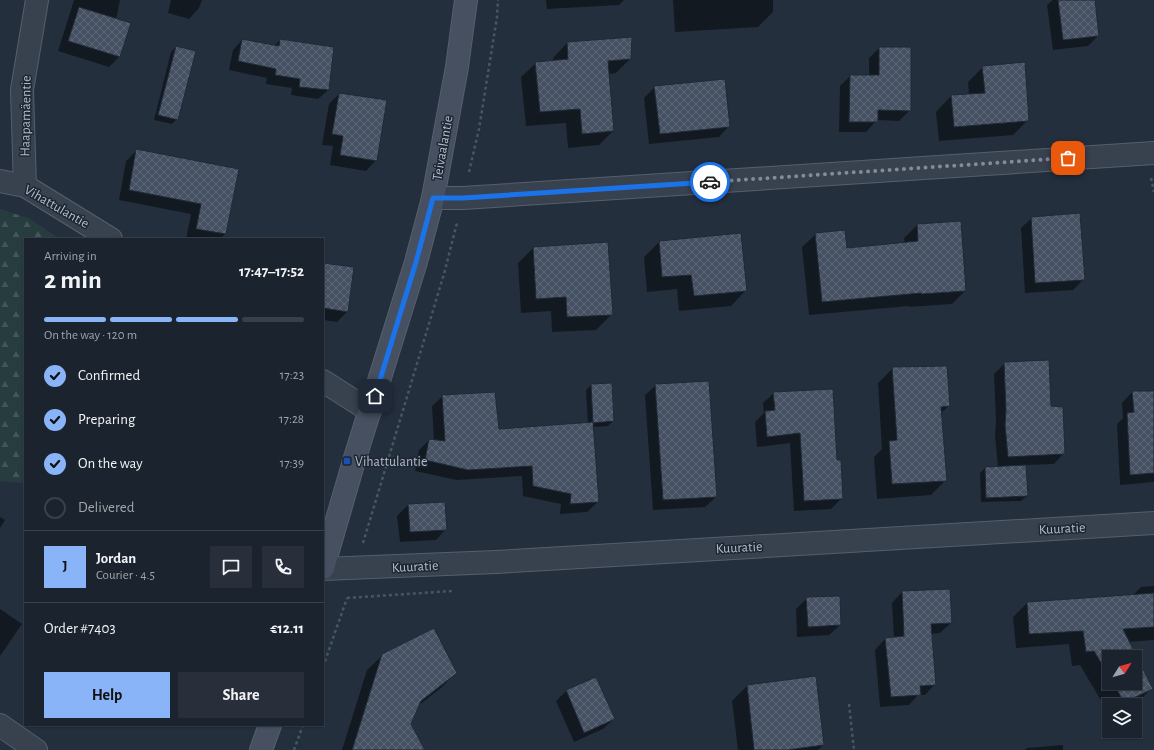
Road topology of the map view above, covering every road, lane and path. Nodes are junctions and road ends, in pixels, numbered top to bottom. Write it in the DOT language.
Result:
graph roads {
  1 [pos="37,0"];
  2 [pos="466,0"];
  3 [pos="1154,153"];
  4 [pos="0,180"];
  5 [pos="25,186"];
  6 [pos="433,198"];
  7 [pos="109,238"];
  8 [pos="324,382"];
  9 [pos="370,411"];
  10 [pos="1154,523"];
  11 [pos="324,566"];
  12 [pos="324,569"];
  13 [pos="849,704"];
  14 [pos="0,725"];
  15 [pos="270,726"];
  16 [pos="303,726"];
  17 [pos="36,750"];
  18 [pos="261,750"];
  19 [pos="294,750"];
  20 [pos="854,750"];
  1 -- 5 [label="street, Haapamäentie"];
  2 -- 6 [label="main road, Teivaalantie"];
  3 -- 6 [label="street"];
  4 -- 5 [label="street, Vihattulantie"];
  5 -- 7 [label="street, Vihattulantie"];
  6 -- 9 [label="main road, Teivaalantie"];
  8 -- 9 [label="street"];
  9 -- 11 [label="main road, Teivaalantie"];
  10 -- 12 [label="street, Kuuratie"];
  13 -- 20 [label="path"];
  14 -- 17 [label="street"];
  15 -- 18 [label="main road"];
  16 -- 19 [label="path"];
}
